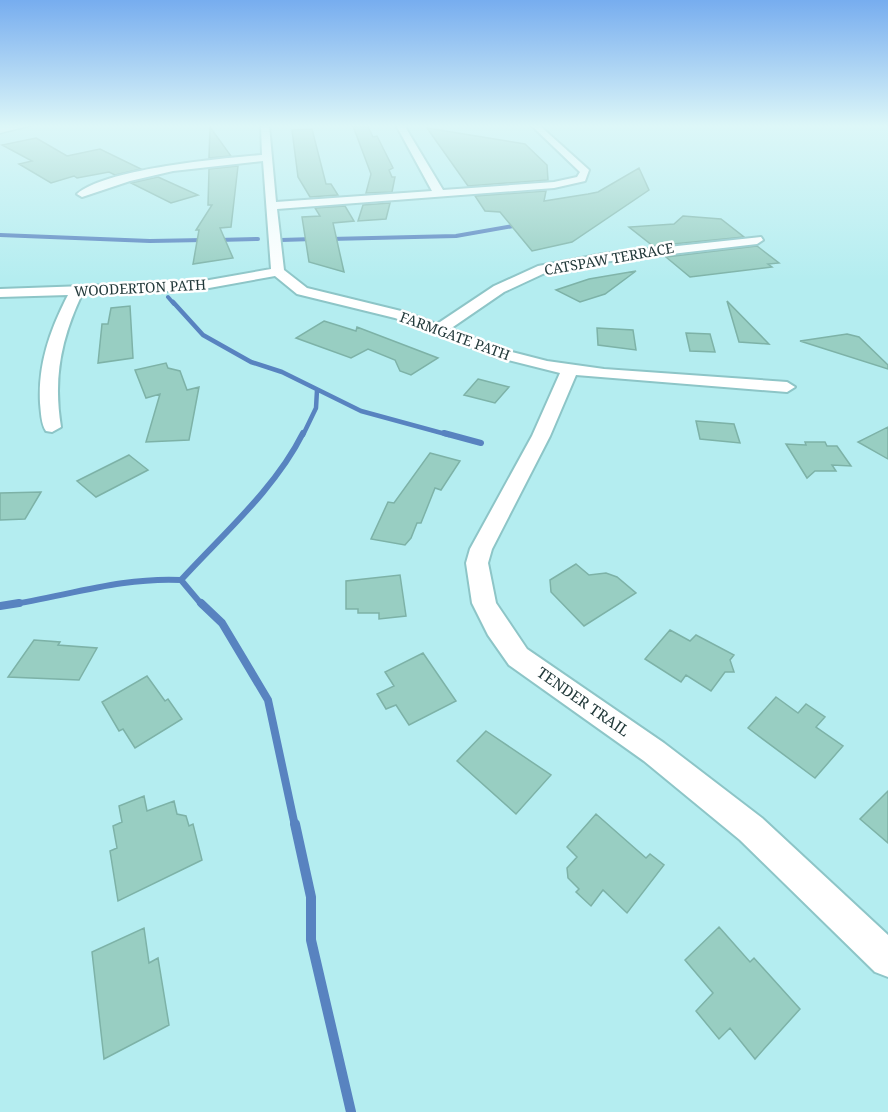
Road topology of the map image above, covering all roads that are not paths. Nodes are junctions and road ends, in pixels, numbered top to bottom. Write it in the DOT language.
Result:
graph roads {
  1 [pos="135,177"];
  2 [pos="269,177"];
  3 [pos="429,177"];
  4 [pos="582,177"];
  5 [pos="82,194"];
  6 [pos="439,194"];
  7 [pos="271,206"];
  8 [pos="757,240"];
  9 [pos="278,272"];
  10 [pos="77,290"];
  11 [pos="0,293"];
  12 [pos="440,329"];
  13 [pos="570,369"];
  14 [pos="787,387"];
  15 [pos="52,427"];
  16 [pos="888,958"];
  1 -- 5 [label="street"];
  2 -- 7 [label="street"];
  3 -- 6 [label="street"];
  4 -- 6 [label="street"];
  6 -- 7 [label="street"];
  7 -- 9 [label="street"];
  8 -- 12 [label="street, CATSPAW TERRACE"];
  9 -- 10 [label="street, WOODERTON PATH"];
  9 -- 12 [label="street, FARMGATE PATH"];
  10 -- 11 [label="street, WOODERTON PATH"];
  10 -- 15 [label="street"];
  12 -- 13 [label="street, FARMGATE PATH"];
  13 -- 14 [label="street, FARMGATE PATH"];
  13 -- 16 [label="street, TENDER TRAIL"];
}
